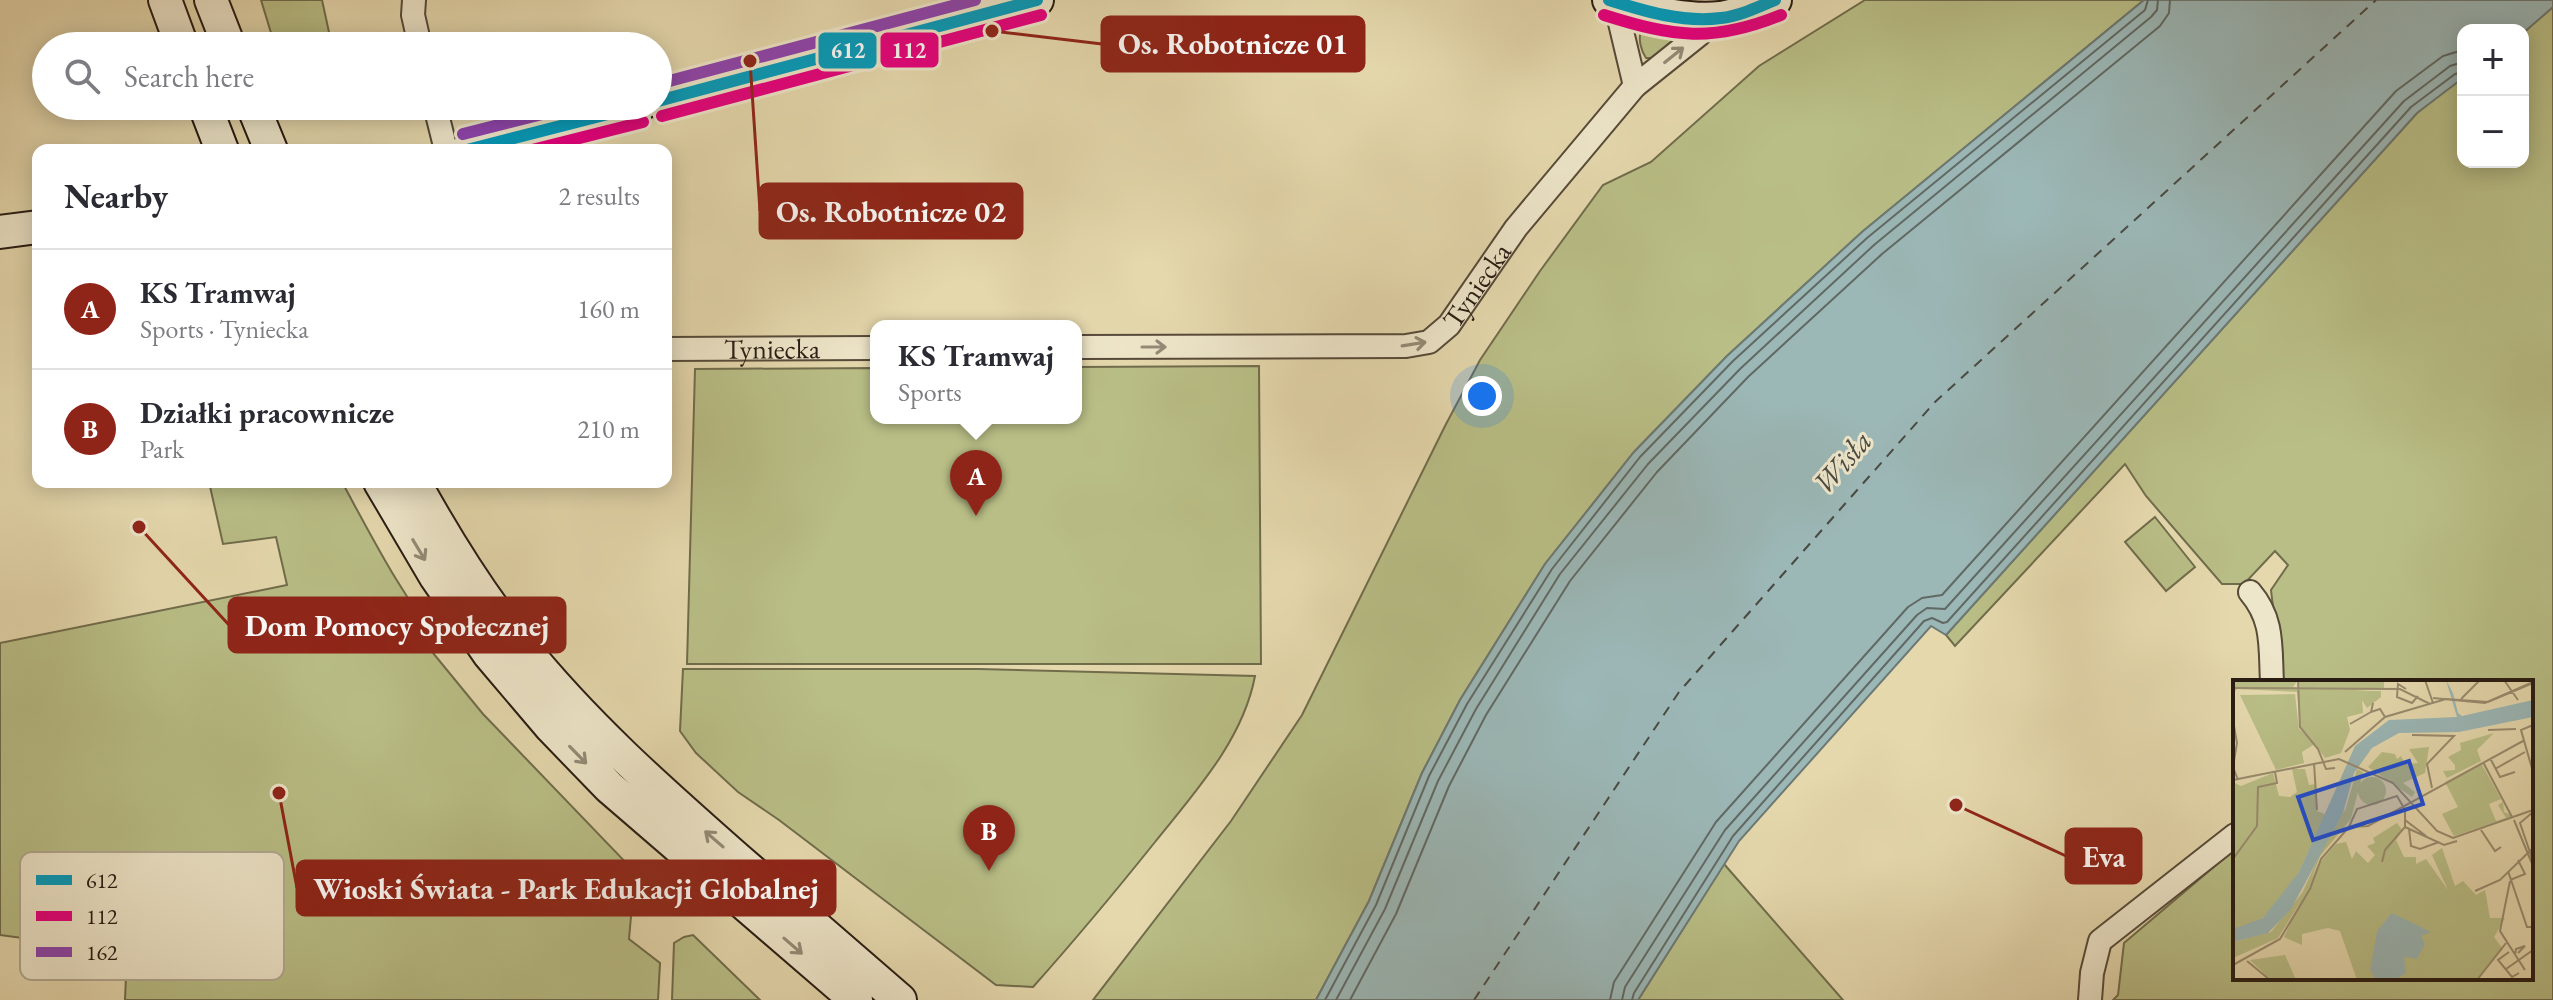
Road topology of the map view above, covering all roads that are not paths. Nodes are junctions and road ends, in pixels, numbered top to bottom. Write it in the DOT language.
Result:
graph roads {
  1 [pos="165,0"];
  2 [pos="211,0"];
  3 [pos="414,0"];
  4 [pos="1037,0"];
  5 [pos="1775,0"];
  6 [pos="1612,1"];
  7 [pos="1703,19"];
  8 [pos="177,32"];
  9 [pos="224,32"];
  10 [pos="417,32"];
  11 [pos="1635,86"];
  12 [pos="672,97"];
  13 [pos="210,120"];
  14 [pos="259,120"];
  15 [pos="438,120"];
  16 [pos="584,120"];
  17 [pos="220,144"];
  18 [pos="269,144"];
  19 [pos="444,144"];
  20 [pos="490,144"];
  21 [pos="32,228"];
  22 [pos="0,232"];
  23 [pos="1082,347"];
  24 [pos="870,348"];
  25 [pos="676,349"];
  26 [pos="383,488"];
  27 [pos="418,488"];
  28 [pos="2250,592"];
  29 [pos="2272,680"];
  30 [pos="2233,837"];
  31 [pos="856,1000"];
  32 [pos="900,1000"];
  33 [pos="2090,1000"];
  1 -- 8 [label="main road"];
  2 -- 9 [label="main road"];
  3 -- 10 [label="street"];
  4 -- 12 [label="main road"];
  5 -- 7 [label="main road"];
  6 -- 7 [label="main road"];
  6 -- 11 [label="street"];
  11 -- 7 [label="street, Tyniecka, one-way"];
  23 -- 11 [label="street, Tyniecka, one-way"];
  13 -- 17 [label="main road"];
  14 -- 18 [label="main road"];
  15 -- 19 [label="street"];
  16 -- 20 [label="main road"];
  21 -- 22 [label="main road"];
  24 -- 25 [label="street, Tyniecka"];
  26 -- 31 [label="main road, one-way"];
  32 -- 27 [label="main road, one-way"];
  28 -- 29 [label="street"];
  30 -- 33 [label="street"];
}
